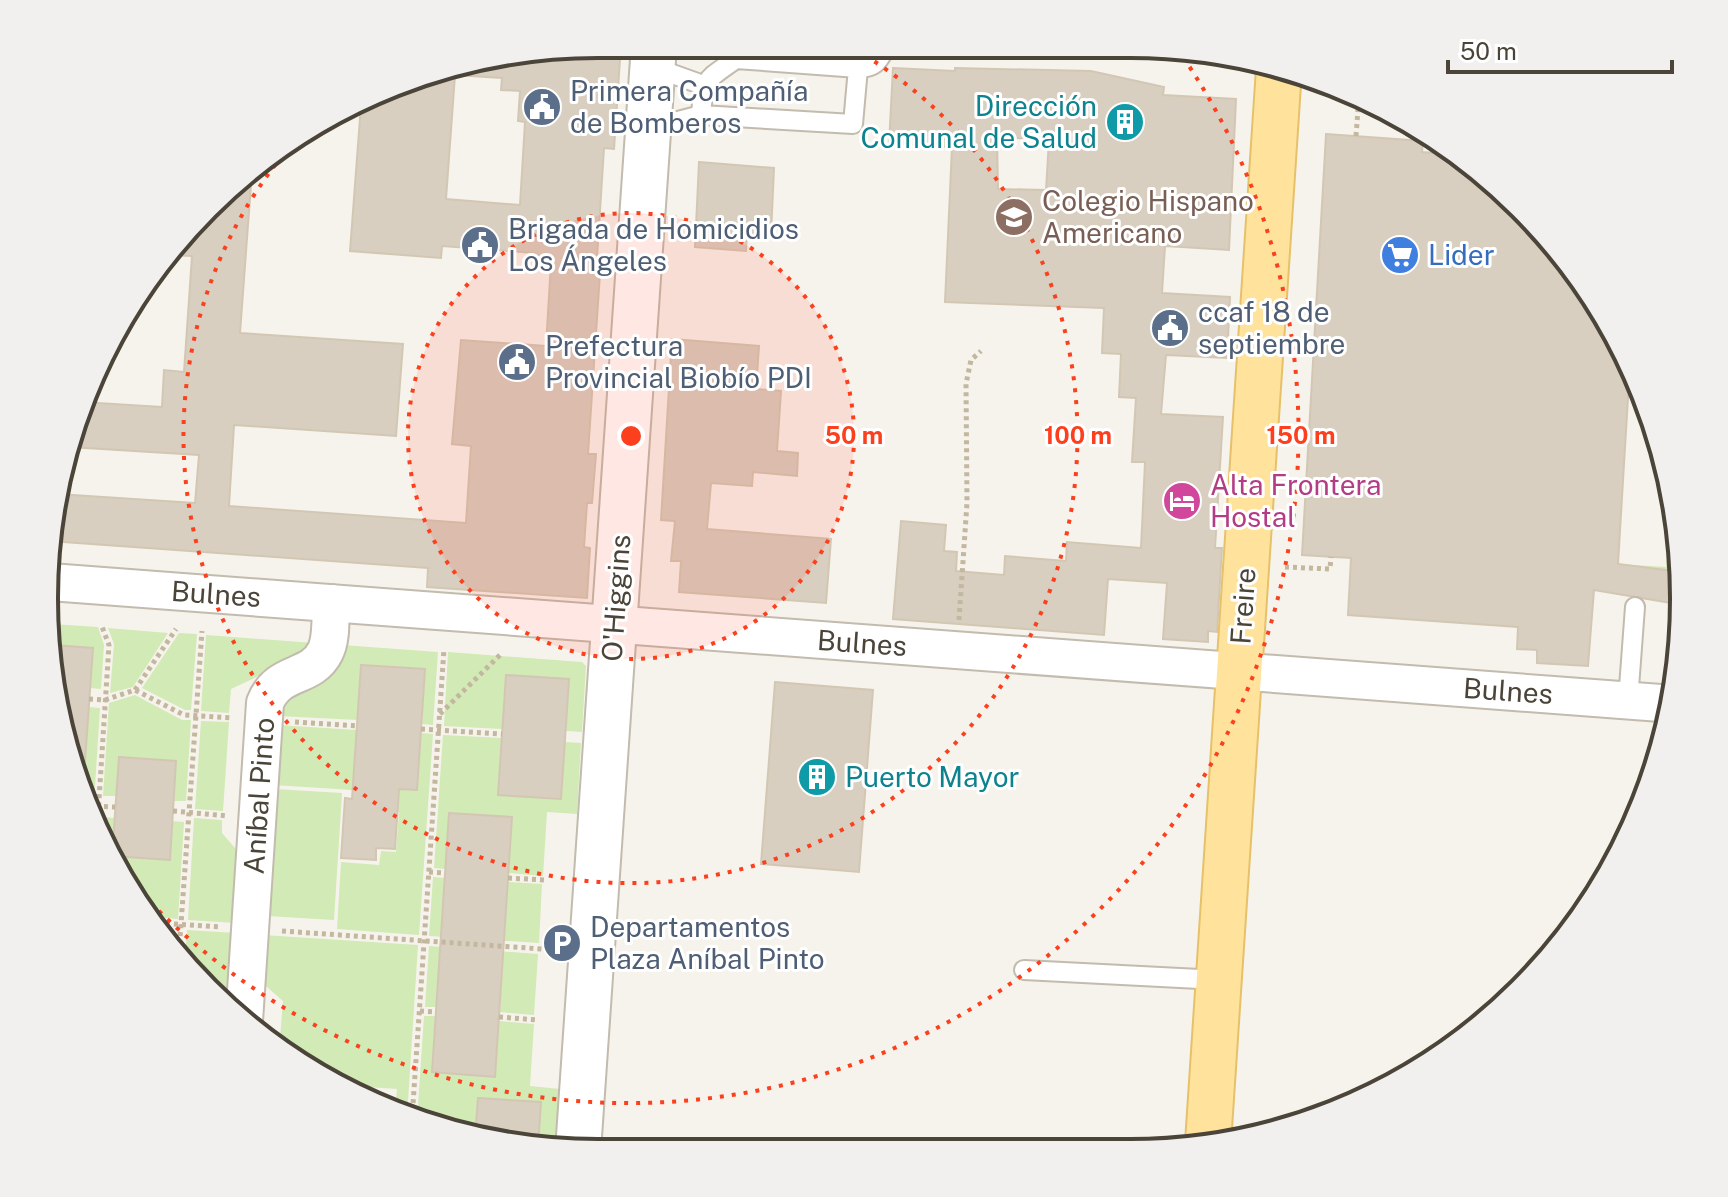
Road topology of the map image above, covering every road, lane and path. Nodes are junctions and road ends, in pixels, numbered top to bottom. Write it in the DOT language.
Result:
graph roads {
  1 [pos="654,58"];
  2 [pos="657,58"];
  3 [pos="742,58"];
  4 [pos="791,58"];
  5 [pos="852,58"];
  6 [pos="880,58"];
  7 [pos="852,67"];
  8 [pos="1278,79"];
  9 [pos="703,85"];
  10 [pos="1358,109"];
  11 [pos="701,115"];
  12 [pos="648,129"];
  13 [pos="1356,136"];
  14 [pos="981,351"];
  15 [pos="1331,557"];
  16 [pos="1285,567"];
  17 [pos="58,583"];
  18 [pos="331,603"];
  19 [pos="1635,607"];
  20 [pos="101,624"];
  21 [pos="614,624"];
  22 [pos="176,629"];
  23 [pos="202,631"];
  24 [pos="444,649"];
  25 [pos="958,650"];
  26 [pos="502,653"];
  27 [pos="1239,671"];
  28 [pos="135,690"];
  29 [pos="89,699"];
  30 [pos="105,700"];
  31 [pos="1628,701"];
  32 [pos="1660,703"];
  33 [pos="439,715"];
  34 [pos="196,716"];
  35 [pos="264,720"];
  36 [pos="358,726"];
  37 [pos="421,729"];
  38 [pos="438,730"];
  39 [pos="502,734"];
  40 [pos="98,803"];
  41 [pos="99,806"];
  42 [pos="115,807"];
  43 [pos="173,811"];
  44 [pos="189,813"];
  45 [pos="257,818"];
  46 [pos="429,872"];
  47 [pos="445,873"];
  48 [pos="508,878"];
  49 [pos="546,880"];
  50 [pos="167,923"];
  51 [pos="180,924"];
  52 [pos="250,929"];
  53 [pos="179,940"];
  54 [pos="424,941"];
  55 [pos="542,949"];
  56 [pos="1024,970"];
  57 [pos="1219,980"];
  58 [pos="245,1007"];
  59 [pos="420,1011"];
  60 [pos="436,1012"];
  61 [pos="499,1017"];
  62 [pos="538,1020"];
  63 [pos="413,1106"];
  64 [pos="1209,1133"];
  65 [pos="579,1138"];
  1 -- 12 [label="street, O'Higgins"];
  2 -- 9 [label="lane"];
  3 -- 9 [label="lane"];
  4 -- 7 [label="lane"];
  5 -- 7 [label="lane"];
  6 -- 7 [label="lane"];
  7 -- 11 [label="lane"];
  8 -- 27 [label="main road, Freire"];
  9 -- 11 [label="lane"];
  10 -- 13 [label="path"];
  11 -- 12 [label="lane"];
  12 -- 21 [label="street, O'Higgins"];
  14 -- 25 [label="path"];
  15 -- 16 [label="path"];
  17 -- 18 [label="street, Bulnes"];
  18 -- 21 [label="street, Bulnes"];
  18 -- 35 [label="street, Aníbal Pinto"];
  19 -- 31 [label="lane"];
  20 -- 30 [label="path"];
  21 -- 25 [label="street, Bulnes"];
  21 -- 65 [label="street, O'Higgins"];
  22 -- 28 [label="path"];
  23 -- 34 [label="path"];
  24 -- 33 [label="path"];
  25 -- 27 [label="street, Bulnes"];
  26 -- 33 [label="path"];
  27 -- 31 [label="street, Bulnes"];
  27 -- 57 [label="main road, Freire"];
  28 -- 30 [label="path"];
  28 -- 34 [label="path"];
  29 -- 30 [label="path"];
  30 -- 40 [label="path"];
  31 -- 32 [label="street, Bulnes"];
  33 -- 38 [label="path"];
  34 -- 35 [label="path"];
  34 -- 44 [label="path"];
  35 -- 36 [label="path"];
  35 -- 45 [label="street, Aníbal Pinto"];
  37 -- 38 [label="path"];
  38 -- 39 [label="path"];
  38 -- 46 [label="path"];
  41 -- 42 [label="path"];
  43 -- 44 [label="path"];
  44 -- 45 [label="path"];
  44 -- 51 [label="path"];
  45 -- 52 [label="street, Aníbal Pinto"];
  46 -- 47 [label="path"];
  46 -- 54 [label="path"];
  48 -- 49 [label="path"];
  50 -- 51 [label="path"];
  51 -- 52 [label="path"];
  51 -- 53 [label="path"];
  52 -- 54 [label="path"];
  52 -- 58 [label="street, Aníbal Pinto"];
  54 -- 55 [label="path"];
  54 -- 59 [label="path"];
  56 -- 57 [label="lane"];
  57 -- 64 [label="main road, Freire"];
  59 -- 60 [label="path"];
  59 -- 63 [label="path"];
  61 -- 62 [label="path"];
}
